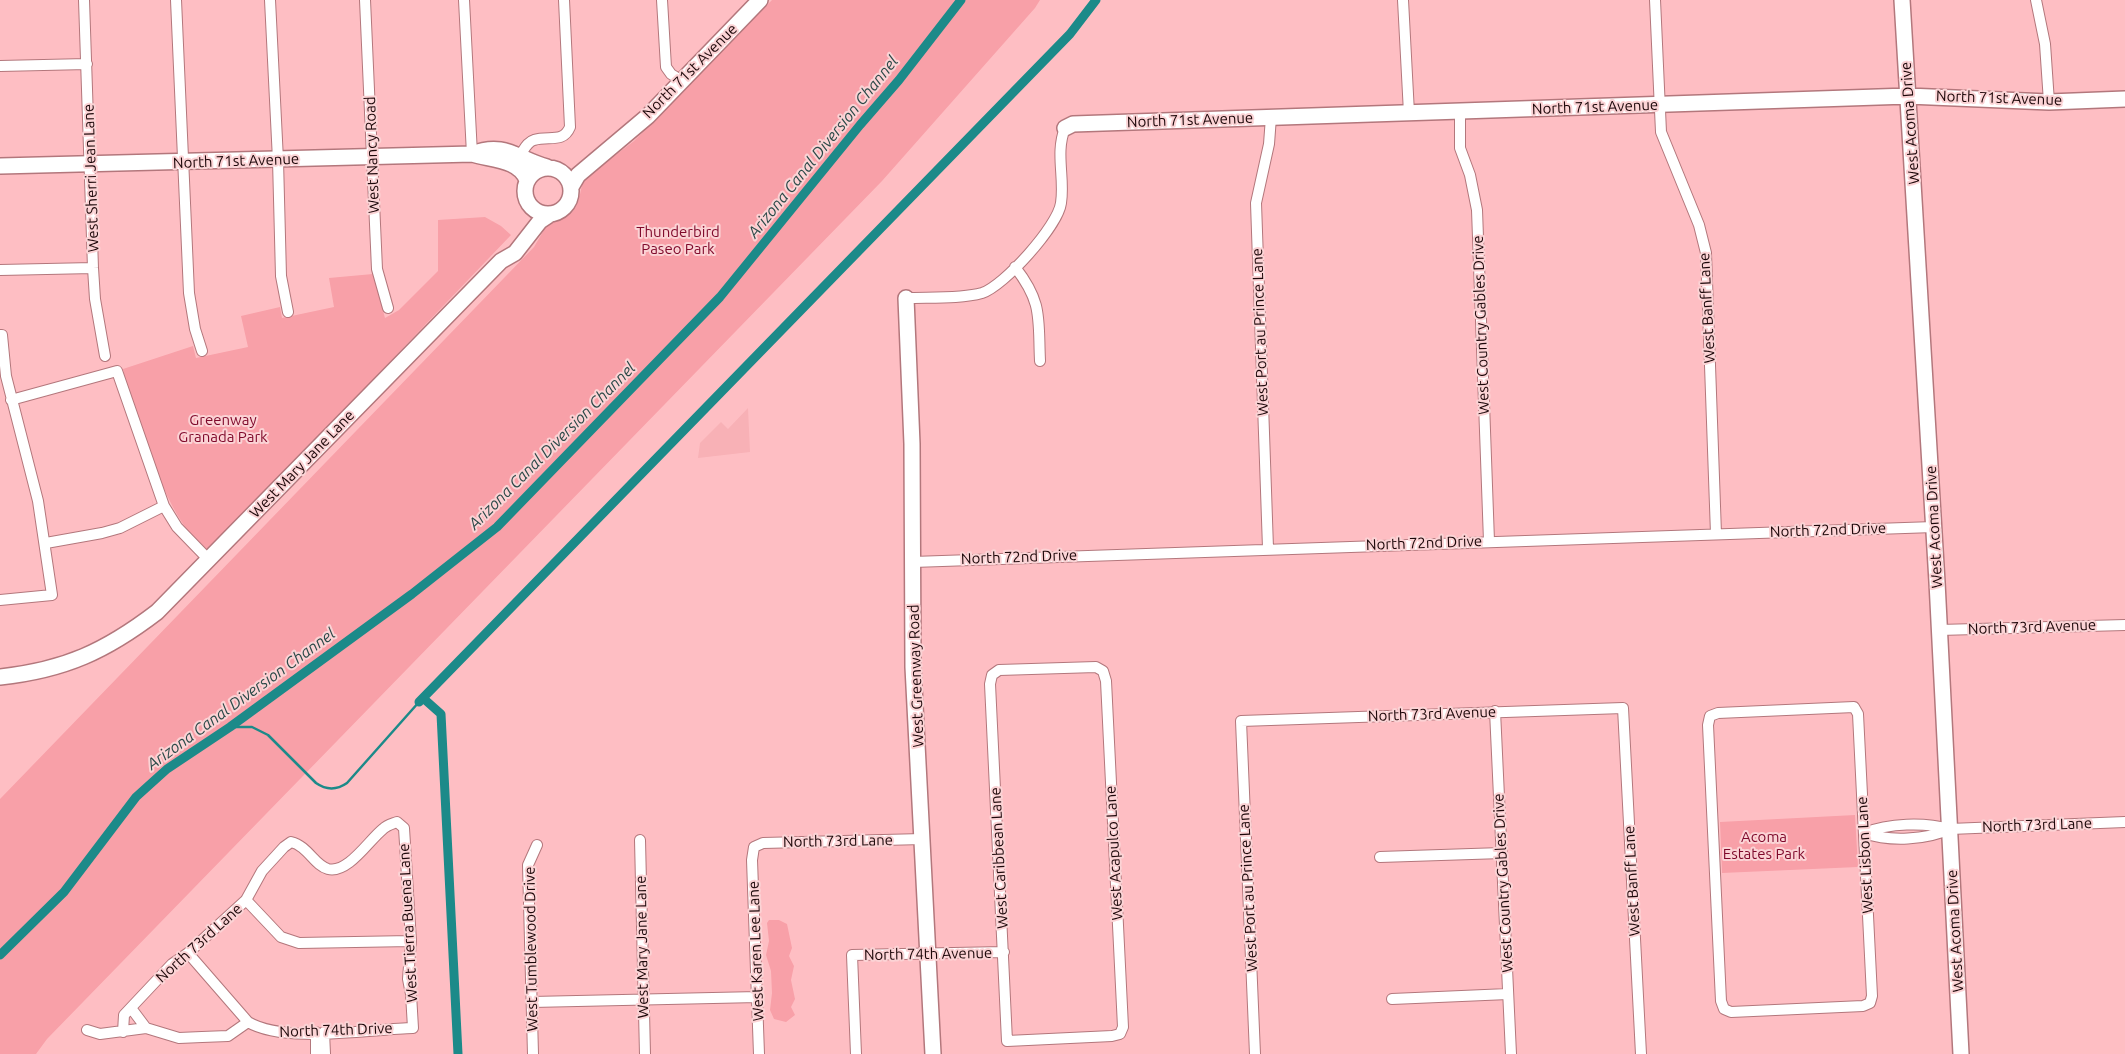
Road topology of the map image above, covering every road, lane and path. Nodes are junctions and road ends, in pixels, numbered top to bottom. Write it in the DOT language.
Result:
graph roads {
  1 [pos="84,0"];
  2 [pos="176,0"];
  3 [pos="270,0"];
  4 [pos="365,0"];
  5 [pos="464,0"];
  6 [pos="564,0"];
  7 [pos="662,0"];
  8 [pos="760,0"];
  9 [pos="1403,0"];
  10 [pos="1655,0"];
  11 [pos="1902,0"];
  12 [pos="2036,0"];
  13 [pos="87,64"];
  14 [pos="0,66"];
  15 [pos="682,81"];
  16 [pos="1908,96"];
  17 [pos="2125,99"];
  18 [pos="2049,102"];
  19 [pos="1659,105"];
  20 [pos="1460,111"];
  21 [pos="1409,113"];
  22 [pos="1271,117"];
  23 [pos="1065,128"];
  24 [pos="619,140"];
  25 [pos="472,154"];
  26 [pos="520,155"];
  27 [pos="373,156"];
  28 [pos="278,160"];
  29 [pos="184,162"];
  30 [pos="91,165"];
  31 [pos="0,166"];
  32 [pos="552,168"];
  33 [pos="527,180"];
  34 [pos="572,187"];
  35 [pos="530,206"];
  36 [pos="549,214"];
  37 [pos="501,261"];
  38 [pos="1015,267"];
  39 [pos="93,268"];
  40 [pos="0,270"];
  41 [pos="906,298"];
  42 [pos="388,308"];
  43 [pos="288,312"];
  44 [pos="1,335"];
  45 [pos="202,350"];
  46 [pos="106,356"];
  47 [pos="1040,361"];
  48 [pos="11,400"];
  49 [pos="164,506"];
  50 [pos="1934,527"];
  51 [pos="1716,534"];
  52 [pos="1489,541"];
  53 [pos="46,543"];
  54 [pos="1268,548"];
  55 [pos="209,560"];
  56 [pos="913,562"];
  57 [pos="0,600"];
  58 [pos="2125,625"];
  59 [pos="1939,630"];
  60 [pos="1103,670"];
  61 [pos="0,677"];
  62 [pos="1624,708"];
  63 [pos="1495,712"];
  64 [pos="1241,721"];
  65 [pos="397,822"];
  66 [pos="2125,822"];
  67 [pos="1914,826"];
  68 [pos="1950,829"];
  69 [pos="1864,834"];
  70 [pos="1915,837"];
  71 [pos="923,838"];
  72 [pos="640,840"];
  73 [pos="537,845"];
  74 [pos="754,847"];
  75 [pos="1502,853"];
  76 [pos="1380,857"];
  77 [pos="246,900"];
  78 [pos="411,941"];
  79 [pos="1004,952"];
  80 [pos="188,953"];
  81 [pos="928,954"];
  82 [pos="1508,994"];
  83 [pos="758,997"];
  84 [pos="1392,999"];
  85 [pos="643,1000"];
  86 [pos="532,1002"];
  87 [pos="131,1008"];
  88 [pos="248,1022"];
  89 [pos="146,1028"];
  90 [pos="414,1028"];
  91 [pos="86,1030"];
  92 [pos="123,1032"];
  93 [pos="320,1032"];
  94 [pos="1007,1041"];
  95 [pos="316,1054"];
  96 [pos="325,1054"];
  97 [pos="533,1054"];
  98 [pos="645,1054"];
  99 [pos="759,1054"];
  100 [pos="856,1054"];
  101 [pos="933,1054"];
  102 [pos="1255,1054"];
  103 [pos="1511,1054"];
  104 [pos="1641,1054"];
  105 [pos="1961,1054"];
  1 -- 13 [label="street, West Sherri Jean Lane"];
  2 -- 29 [label="street"];
  3 -- 28 [label="street"];
  4 -- 27 [label="street, West Nancy Road"];
  5 -- 25 [label="street"];
  6 -- 26 [label="street"];
  7 -- 15 [label="street"];
  8 -- 15 [label="street, North 71st Avenue"];
  9 -- 21 [label="street"];
  10 -- 19 [label="street, West Banff Lane"];
  11 -- 16 [label="street, West Acoma Drive"];
  12 -- 18 [label="street"];
  13 -- 14 [label="street"];
  13 -- 30 [label="street, West Sherri Jean Lane"];
  15 -- 24 [label="street, North 71st Avenue"];
  16 -- 18 [label="street, North 71st Avenue"];
  16 -- 19 [label="street, North 71st Avenue"];
  16 -- 50 [label="street, West Acoma Drive"];
  17 -- 18 [label="street, North 71st Avenue"];
  19 -- 20 [label="street, North 71st Avenue"];
  19 -- 51 [label="street, West Banff Lane"];
  20 -- 21 [label="street, North 71st Avenue"];
  20 -- 52 [label="street, West Country Gables Drive"];
  21 -- 22 [label="street, North 71st Avenue"];
  22 -- 23 [label="street, North 71st Avenue"];
  22 -- 54 [label="street, West Port au Prince Lane"];
  23 -- 38 [label="street"];
  24 -- 32 [label="street, North 71st Avenue"];
  24 -- 34 [label="street, North 71st Avenue"];
  25 -- 26 [label="street, North 71st Avenue"];
  25 -- 27 [label="street, North 71st Avenue"];
  25 -- 33 [label="street, North 71st Avenue"];
  26 -- 32 [label="street, North 71st Avenue"];
  27 -- 28 [label="street, North 71st Avenue"];
  27 -- 42 [label="street, West Nancy Road"];
  28 -- 29 [label="street, North 71st Avenue"];
  28 -- 43 [label="street"];
  29 -- 30 [label="street, North 71st Avenue"];
  29 -- 45 [label="street"];
  30 -- 31 [label="street, North 71st Avenue"];
  30 -- 39 [label="street, West Sherri Jean Lane"];
  32 -- 33 [label="street, North 71st Avenue"];
  32 -- 34 [label="street, North 71st Avenue"];
  33 -- 35 [label="street"];
  34 -- 36 [label="street, North 71st Avenue"];
  35 -- 36 [label="street"];
  35 -- 37 [label="street, West Mary Jane Lane"];
  36 -- 37 [label="street, West Mary Jane Lane"];
  37 -- 55 [label="street, West Mary Jane Lane"];
  38 -- 41 [label="street"];
  38 -- 47 [label="street"];
  39 -- 40 [label="street"];
  39 -- 46 [label="street, West Sherri Jean Lane"];
  41 -- 56 [label="street, West Greenway Road"];
  44 -- 48 [label="street"];
  48 -- 49 [label="street"];
  48 -- 53 [label="street"];
  49 -- 53 [label="street"];
  49 -- 55 [label="street"];
  50 -- 51 [label="street, North 72nd Drive"];
  50 -- 59 [label="street, West Acoma Drive"];
  51 -- 52 [label="street, North 72nd Drive"];
  52 -- 54 [label="street, North 72nd Drive"];
  53 -- 57 [label="street"];
  54 -- 56 [label="street, North 72nd Drive"];
  55 -- 61 [label="street, West Mary Jane Lane"];
  56 -- 71 [label="street, West Greenway Road"];
  58 -- 59 [label="street, North 73rd Avenue"];
  59 -- 68 [label="street, West Acoma Drive"];
  60 -- 79 [label="street, West Caribbean Lane"];
  60 -- 94 [label="street, West Acapulco Lane"];
  62 -- 63 [label="street, North 73rd Avenue"];
  62 -- 104 [label="street, West Banff Lane"];
  63 -- 64 [label="street, North 73rd Avenue"];
  63 -- 75 [label="street, West Country Gables Drive"];
  64 -- 102 [label="street, West Port au Prince Lane"];
  65 -- 77 [label="street, North 73rd Lane"];
  65 -- 78 [label="street, West Tierra Buena Lane"];
  66 -- 68 [label="street, North 73rd Lane"];
  67 -- 68 [label="street, North 73rd Lane"];
  67 -- 69 [label="street, North 73rd Lane"];
  67 -- 70 [label="street"];
  68 -- 70 [label="street, North 73rd Lane"];
  68 -- 105 [label="street, West Acoma Drive"];
  69 -- 69 [label="street, West Lisbon Lane"];
  69 -- 70 [label="street, North 73rd Lane"];
  71 -- 74 [label="street, North 73rd Lane"];
  71 -- 81 [label="street, West Greenway Road"];
  72 -- 85 [label="street, West Mary Jane Lane"];
  73 -- 86 [label="street, West Tumblewood Drive"];
  74 -- 83 [label="street, West Karen Lee Lane"];
  75 -- 76 [label="street"];
  75 -- 82 [label="street, West Country Gables Drive"];
  77 -- 78 [label="street"];
  77 -- 80 [label="street, North 73rd Lane"];
  78 -- 90 [label="street, West Tierra Buena Lane"];
  79 -- 81 [label="street, North 74th Avenue"];
  79 -- 94 [label="street, West Caribbean Lane"];
  80 -- 87 [label="street, North 73rd Lane"];
  80 -- 88 [label="street"];
  81 -- 100 [label="street, North 74th Avenue"];
  81 -- 101 [label="street, West Greenway Road"];
  82 -- 84 [label="street"];
  82 -- 103 [label="street, West Country Gables Drive"];
  83 -- 85 [label="street"];
  83 -- 99 [label="street, West Karen Lee Lane"];
  85 -- 86 [label="street"];
  85 -- 98 [label="street, West Mary Jane Lane"];
  86 -- 97 [label="street, West Tumblewood Drive"];
  87 -- 89 [label="street"];
  87 -- 92 [label="street, North 73rd Lane"];
  88 -- 89 [label="street"];
  88 -- 93 [label="street, North 74th Drive"];
  89 -- 92 [label="street"];
  90 -- 93 [label="street, North 74th Drive"];
  91 -- 92 [label="street"];
  93 -- 95 [label="street"];
  93 -- 96 [label="street"];
}
